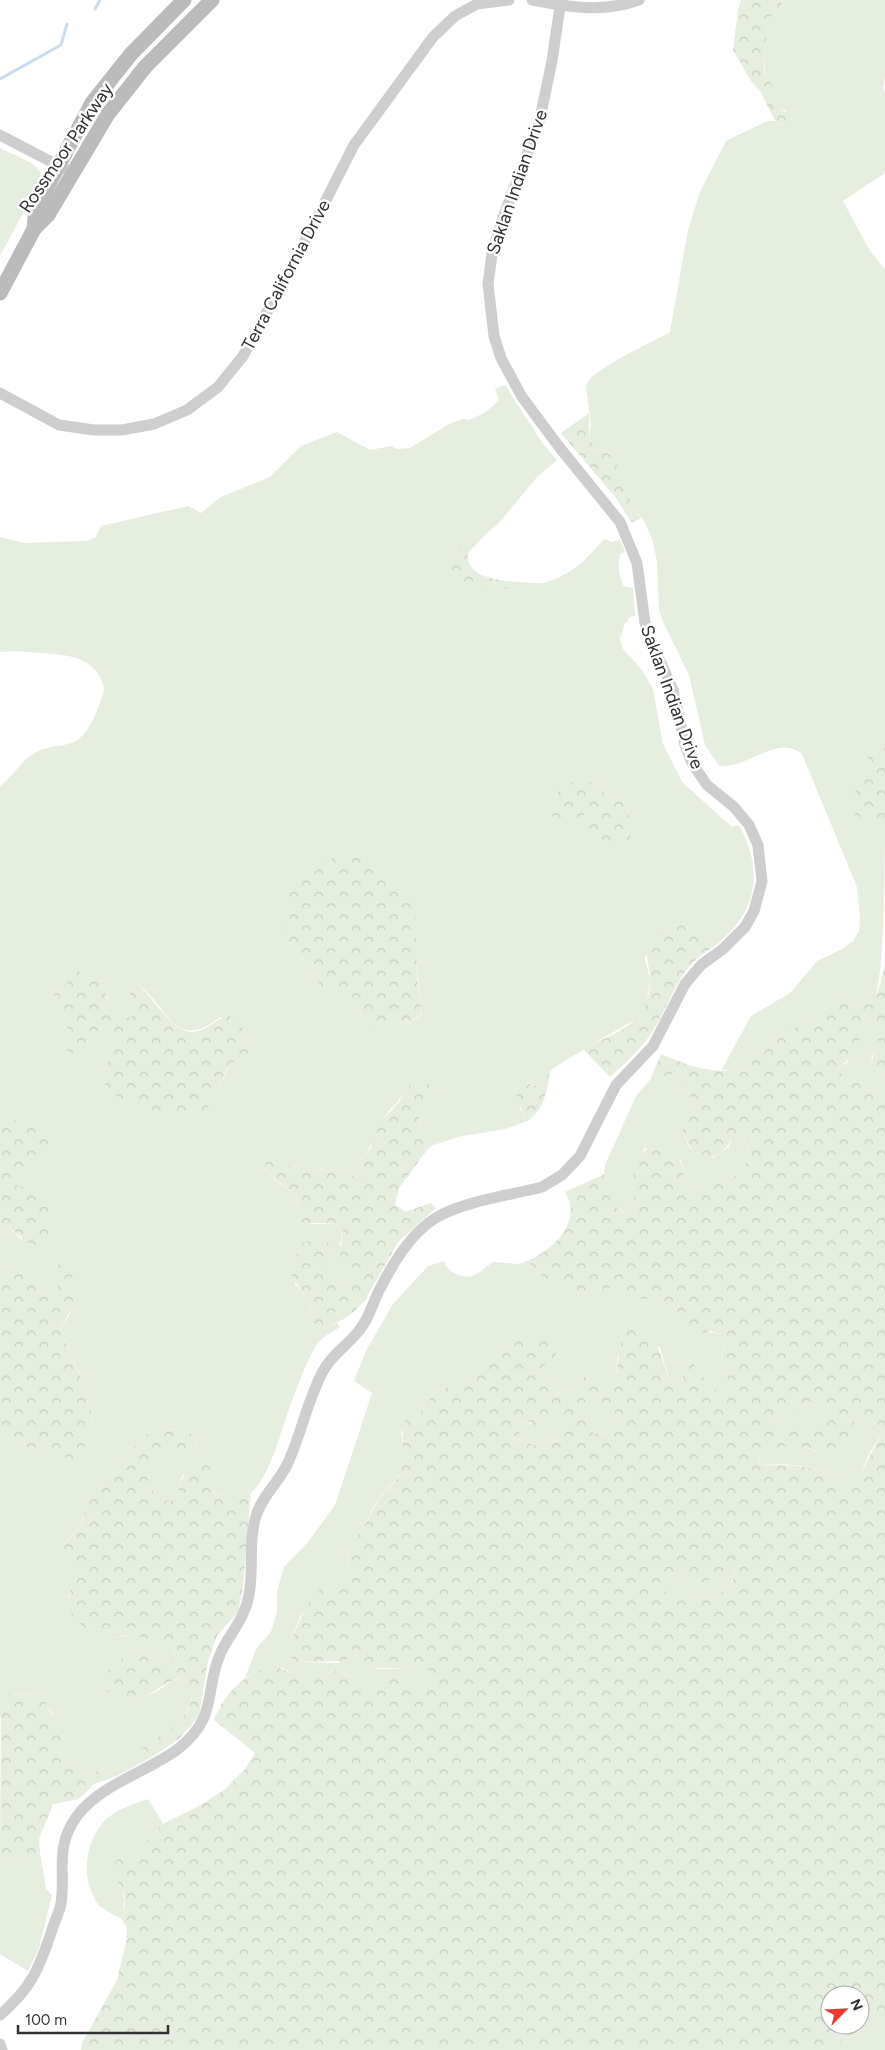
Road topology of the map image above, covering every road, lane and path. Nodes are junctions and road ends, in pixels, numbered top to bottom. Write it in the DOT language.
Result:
graph roads {
  1 [pos="184,0"];
  2 [pos="212,0"];
  3 [pos="509,0"];
  4 [pos="532,0"];
  5 [pos="639,0"];
  6 [pos="560,3"];
  7 [pos="0,135"];
  8 [pos="59,165"];
  9 [pos="73,173"];
  10 [pos="34,229"];
  11 [pos="0,293"];
  12 [pos="0,394"];
  13 [pos="0,2015"];
  14 [pos="0,2044"];
  15 [pos="2,2050"];
  1 -- 8 [label="street, Rossmoor Parkway"];
  2 -- 9 [label="street, Rossmoor Parkway"];
  3 -- 12 [label="street, Terra California Drive"];
  4 -- 6 [label="street"];
  5 -- 6 [label="street"];
  6 -- 13 [label="street, Saklan Indian Drive"];
  7 -- 8 [label="street"];
  8 -- 9 [label="street"];
  8 -- 10 [label="street, Rossmoor Parkway"];
  9 -- 10 [label="street, Rossmoor Parkway"];
  10 -- 11 [label="street, Rossmoor Parkway"];
  14 -- 15 [label="street"];
}
